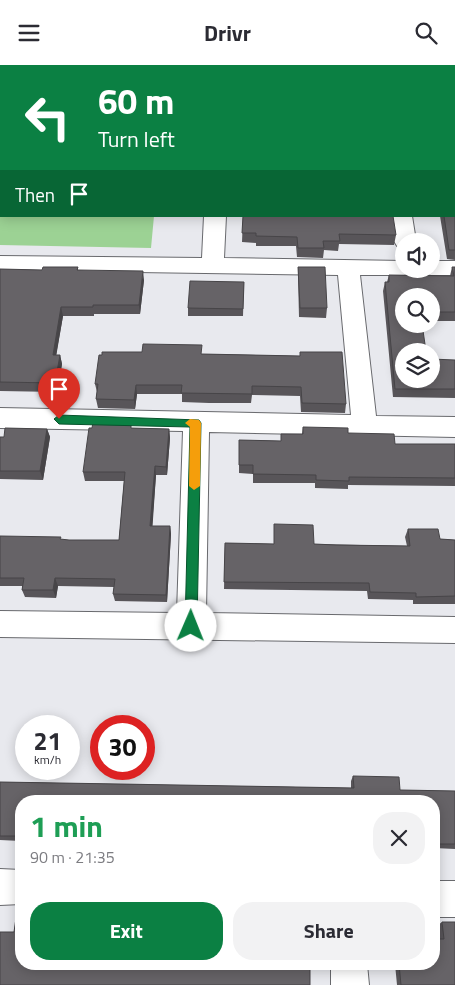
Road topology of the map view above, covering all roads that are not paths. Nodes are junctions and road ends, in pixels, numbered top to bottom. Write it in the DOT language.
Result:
graph roads {
  1 [pos="215,217"];
  2 [pos="401,217"];
  3 [pos="404,233"];
  4 [pos="0,263"];
  5 [pos="214,266"];
  6 [pos="348,267"];
  7 [pos="395,268"];
  8 [pos="440,268"];
  9 [pos="455,268"];
  10 [pos="0,418"];
  11 [pos="196,423"];
  12 [pos="365,426"];
  13 [pos="455,427"];
  14 [pos="0,625"];
  15 [pos="191,626"];
  16 [pos="455,631"];
  17 [pos="0,887"];
  18 [pos="15,887"];
  19 [pos="440,899"];
  20 [pos="455,899"];
  21 [pos="349,970"];
  22 [pos="350,985"];
  1 -- 5 [label="street"];
  2 -- 3 [label="street"];
  4 -- 5 [label="street"];
  5 -- 6 [label="street"];
  6 -- 7 [label="street"];
  6 -- 12 [label="street"];
  8 -- 9 [label="street"];
  10 -- 11 [label="street"];
  11 -- 12 [label="street"];
  11 -- 15 [label="street"];
  12 -- 13 [label="street"];
  14 -- 15 [label="street"];
  15 -- 16 [label="street"];
  17 -- 18 [label="street"];
  19 -- 20 [label="street"];
  21 -- 22 [label="street"];
}
